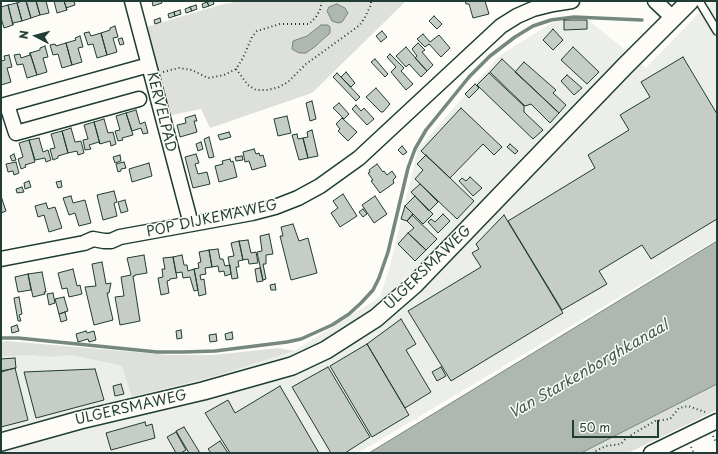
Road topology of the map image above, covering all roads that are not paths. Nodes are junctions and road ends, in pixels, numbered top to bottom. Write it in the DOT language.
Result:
graph roads {
  1 [pos="132,1"];
  2 [pos="572,1"];
  3 [pos="655,1"];
  4 [pos="690,1"];
  5 [pos="699,1"];
  6 [pos="673,18"];
  7 [pos="717,31"];
  8 [pos="150,69"];
  9 [pos="139,99"];
  10 [pos="4,106"];
  11 [pos="191,224"];
  12 [pos="1,258"];
  13 [pos="714,418"];
  14 [pos="1,442"];
  15 [pos="651,453"];
  1 -- 8 [label="street, KERVELPAD"];
  2 -- 11 [label="street, POP DIJKEMAWEG"];
  3 -- 6 [label="street"];
  4 -- 6 [label="street"];
  5 -- 7 [label="lane"];
  6 -- 14 [label="street, ULGERSMAWEG"];
  8 -- 10 [label="street"];
  8 -- 11 [label="street, KERVELPAD"];
  9 -- 10 [label="street"];
  11 -- 12 [label="street, POP DIJKEMAWEG"];
  13 -- 15 [label="street"];
}
